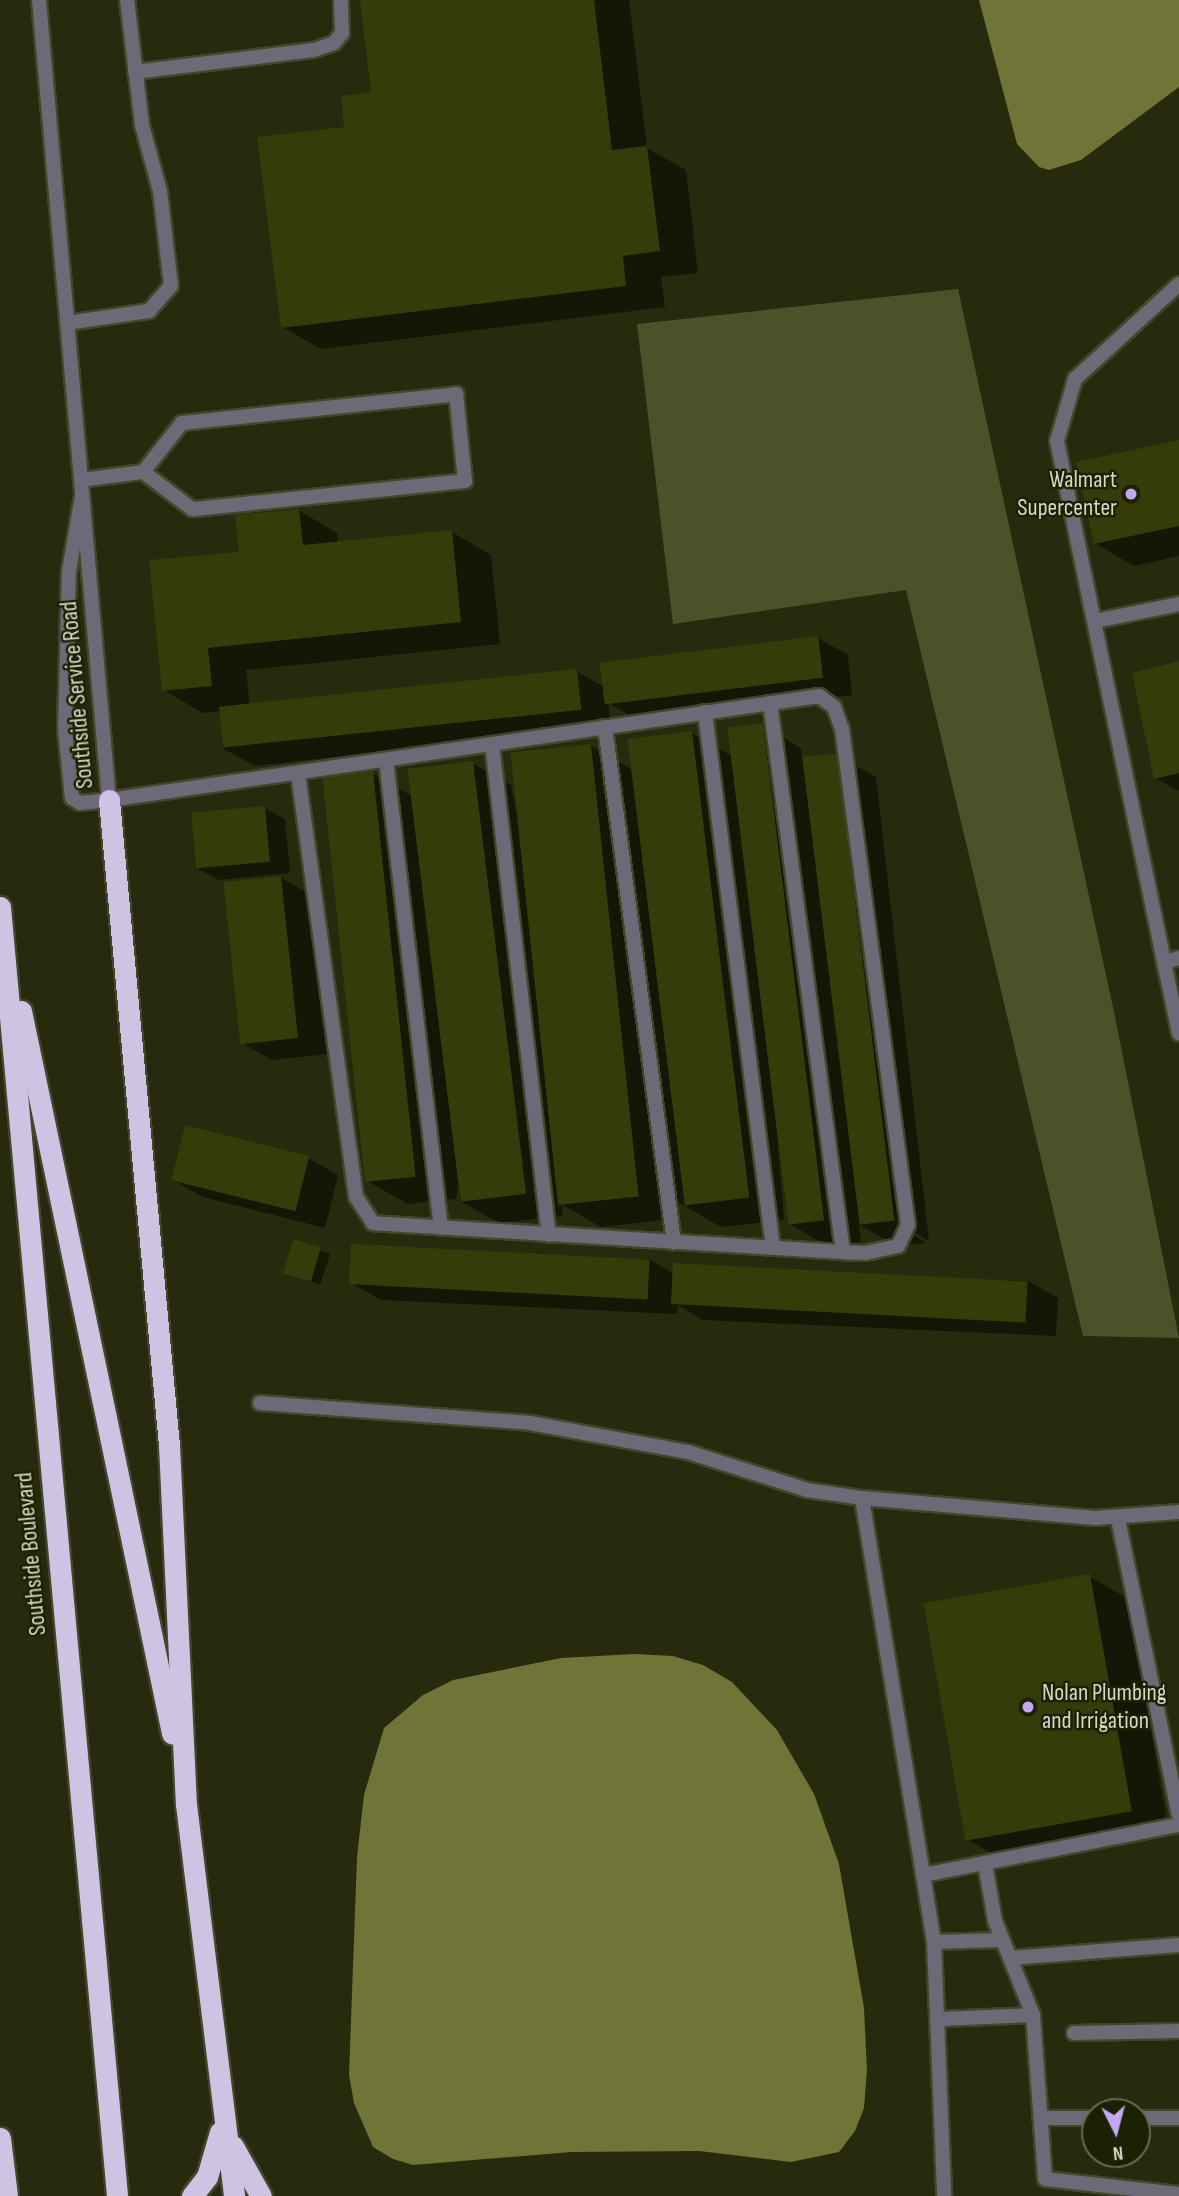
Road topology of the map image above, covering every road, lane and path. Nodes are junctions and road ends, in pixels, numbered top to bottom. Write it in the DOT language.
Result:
graph roads {
  1 [pos="39,0"];
  2 [pos="127,0"];
  3 [pos="341,0"];
  4 [pos="135,72"];
  5 [pos="1179,284"];
  6 [pos="67,323"];
  7 [pos="143,472"];
  8 [pos="81,480"];
  9 [pos="82,496"];
  10 [pos="1179,604"];
  11 [pos="1095,621"];
  12 [pos="770,703"];
  13 [pos="705,712"];
  14 [pos="605,727"];
  15 [pos="492,744"];
  16 [pos="386,760"];
  17 [pos="298,774"];
  18 [pos="109,800"];
  19 [pos="0,907"];
  20 [pos="1179,958"];
  21 [pos="1164,962"];
  22 [pos="1179,1033"];
  23 [pos="441,1228"];
  24 [pos="548,1235"];
  25 [pos="674,1242"];
  26 [pos="773,1248"];
  27 [pos="842,1252"];
  28 [pos="260,1403"];
  29 [pos="862,1498"];
  30 [pos="1179,1512"];
  31 [pos="1118,1518"];
  32 [pos="186,1804"];
  33 [pos="1179,1816"];
  34 [pos="1179,1825"];
  35 [pos="985,1864"];
  36 [pos="923,1875"];
  37 [pos="1001,1940"];
  38 [pos="934,1942"];
  39 [pos="1179,1945"];
  40 [pos="1010,1958"];
  41 [pos="1033,2015"];
  42 [pos="940,2019"];
  43 [pos="1179,2031"];
  44 [pos="1074,2033"];
  45 [pos="1041,2118"];
  46 [pos="1081,2118"];
  47 [pos="1151,2118"];
  48 [pos="1179,2118"];
  49 [pos="222,2121"];
  50 [pos="0,2138"];
  51 [pos="1179,2194"];
  52 [pos="6,2196"];
  53 [pos="117,2196"];
  54 [pos="192,2196"];
  55 [pos="233,2196"];
  56 [pos="261,2196"];
  57 [pos="944,2196"];
  1 -- 6 [label="street, Southside Service Road"];
  2 -- 4 [label="street"];
  3 -- 4 [label="street"];
  4 -- 6 [label="street"];
  5 -- 11 [label="street"];
  6 -- 8 [label="street, Southside Service Road"];
  7 -- 7 [label="street"];
  7 -- 8 [label="street"];
  8 -- 9 [label="street, Southside Service Road"];
  9 -- 18 [label="street, Southside Service Road"];
  9 -- 18 [label="street, Southside Service Road"];
  10 -- 11 [label="street"];
  11 -- 21 [label="street"];
  12 -- 13 [label="street"];
  12 -- 27 [label="street"];
  12 -- 27 [label="street"];
  13 -- 14 [label="street"];
  13 -- 26 [label="street"];
  14 -- 15 [label="street"];
  14 -- 25 [label="street"];
  15 -- 16 [label="street"];
  15 -- 24 [label="street"];
  16 -- 17 [label="street"];
  16 -- 23 [label="street"];
  17 -- 18 [label="street"];
  17 -- 23 [label="street"];
  18 -- 32 [label="highway"];
  19 -- 32 [label="highway"];
  19 -- 53 [label="highway, Southside Boulevard"];
  20 -- 21 [label="street"];
  21 -- 22 [label="street"];
  23 -- 24 [label="street"];
  24 -- 25 [label="street"];
  25 -- 26 [label="street"];
  26 -- 27 [label="street"];
  28 -- 29 [label="street"];
  29 -- 31 [label="street"];
  29 -- 36 [label="street"];
  30 -- 31 [label="street"];
  31 -- 33 [label="street"];
  32 -- 49 [label="highway"];
  34 -- 35 [label="street"];
  35 -- 36 [label="street"];
  35 -- 37 [label="street"];
  36 -- 38 [label="street"];
  37 -- 38 [label="street"];
  37 -- 40 [label="street"];
  38 -- 42 [label="street"];
  39 -- 40 [label="street"];
  40 -- 41 [label="street"];
  41 -- 42 [label="street"];
  41 -- 45 [label="street"];
  42 -- 57 [label="street"];
  43 -- 44 [label="street"];
  45 -- 46 [label="street"];
  45 -- 51 [label="street"];
  47 -- 48 [label="street"];
  49 -- 54 [label="highway"];
  49 -- 55 [label="highway"];
  49 -- 56 [label="highway"];
  50 -- 52 [label="highway"];
}
